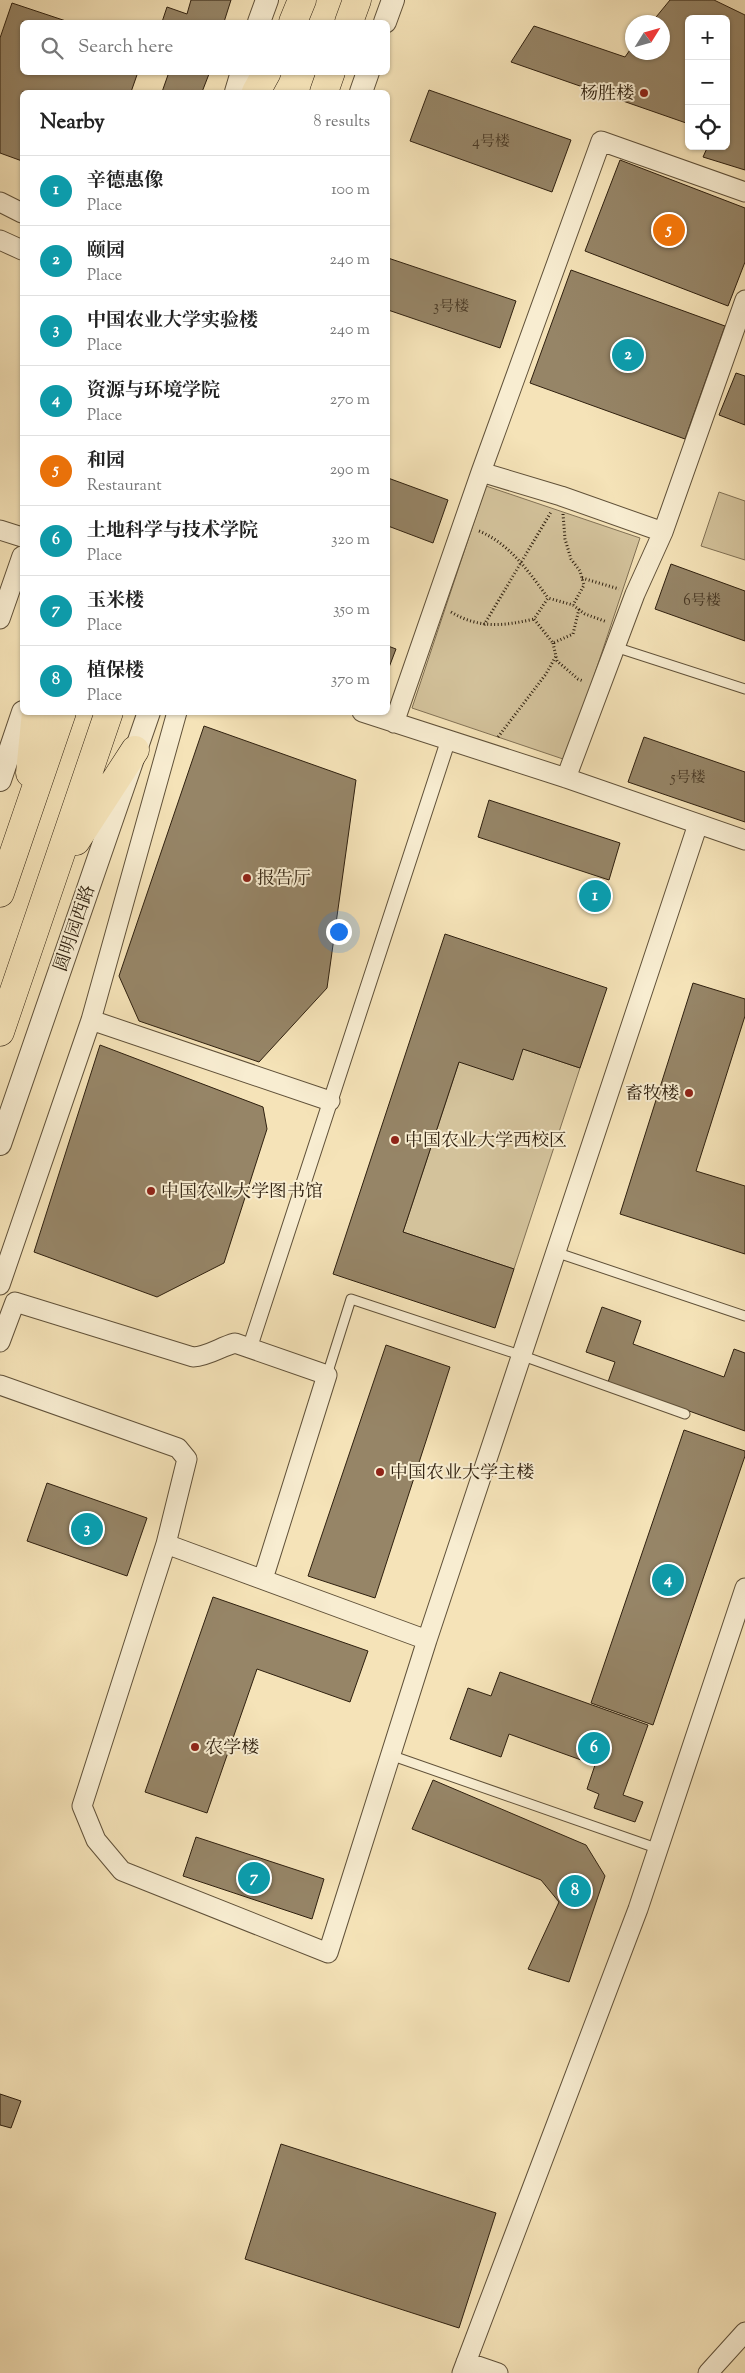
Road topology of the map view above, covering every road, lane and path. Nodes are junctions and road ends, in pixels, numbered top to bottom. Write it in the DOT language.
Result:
graph roads {
  1 [pos="267,0"];
  2 [pos="302,0"];
  3 [pos="357,0"];
  4 [pos="393,0"];
  5 [pos="261,20"];
  6 [pos="294,20"];
  7 [pos="350,20"];
  8 [pos="386,20"];
  9 [pos="241,75"];
  10 [pos="265,75"];
  11 [pos="275,75"];
  12 [pos="330,75"];
  13 [pos="367,75"];
  14 [pos="237,90"];
  15 [pos="257,90"];
  16 [pos="270,90"];
  17 [pos="325,90"];
  18 [pos="362,90"];
  19 [pos="745,192"];
  20 [pos="0,202"];
  21 [pos="20,212"];
  22 [pos="0,240"];
  23 [pos="20,249"];
  24 [pos="745,300"];
  25 [pos="481,472"];
  26 [pos="561,496"];
  27 [pos="463,524"];
  28 [pos="0,530"];
  29 [pos="663,532"];
  30 [pos="20,536"];
  31 [pos="20,562"];
  32 [pos="522,562"];
  33 [pos="582,577"];
  34 [pos="635,594"];
  35 [pos="548,598"];
  36 [pos="436,603"];
  37 [pos="573,605"];
  38 [pos="579,610"];
  39 [pos="0,619"];
  40 [pos="534,619"];
  41 [pos="484,626"];
  42 [pos="622,628"];
  43 [pos="553,643"];
  44 [pos="615,647"];
  45 [pos="556,656"];
  46 [pos="600,687"];
  47 [pos="745,689"];
  48 [pos="23,715"];
  49 [pos="36,715"];
  50 [pos="61,715"];
  51 [pos="108,715"];
  52 [pos="148,715"];
  53 [pos="176,715"];
  54 [pos="371,715"];
  55 [pos="394,723"];
  56 [pos="448,741"];
  57 [pos="135,750"];
  58 [pos="486,753"];
  59 [pos="566,778"];
  60 [pos="0,780"];
  61 [pos="26,820"];
  62 [pos="698,824"];
  63 [pos="745,840"];
  64 [pos="56,872"];
  65 [pos="0,893"];
  66 [pos="91,1020"];
  67 [pos="0,1032"];
  68 [pos="330,1101"];
  69 [pos="0,1144"];
  70 [pos="555,1252"];
  71 [pos="0,1285"];
  72 [pos="745,1316"];
  73 [pos="0,1341"];
  74 [pos="250,1347"];
  75 [pos="522,1356"];
  76 [pos="327,1375"];
  77 [pos="0,1385"];
  78 [pos="685,1414"];
  79 [pos="166,1544"];
  80 [pos="263,1579"];
  81 [pos="745,1588"];
  82 [pos="427,1640"];
  83 [pos="390,1755"];
  84 [pos="658,1849"];
  85 [pos="745,2332"];
  86 [pos="464,2367"];
  87 [pos="498,2373"];
  88 [pos="708,2373"];
  1 -- 5 [label="street"];
  2 -- 6 [label="main road"];
  3 -- 7 [label="main road"];
  4 -- 8 [label="street"];
  9 -- 14 [label="street"];
  10 -- 15 [label="main road"];
  11 -- 16 [label="main road"];
  12 -- 17 [label="main road"];
  13 -- 18 [label="street"];
  19 -- 25 [label="street"];
  20 -- 21 [label="street"];
  22 -- 23 [label="street"];
  24 -- 29 [label="street"];
  25 -- 26 [label="street"];
  25 -- 27 [label="street"];
  26 -- 29 [label="street"];
  26 -- 32 [label="path"];
  26 -- 33 [label="path"];
  27 -- 32 [label="path"];
  27 -- 36 [label="street"];
  28 -- 30 [label="street"];
  29 -- 34 [label="street"];
  31 -- 39 [label="street"];
  32 -- 35 [label="path"];
  32 -- 41 [label="path"];
  33 -- 34 [label="path"];
  33 -- 37 [label="path"];
  34 -- 42 [label="street"];
  35 -- 37 [label="path"];
  35 -- 40 [label="path"];
  36 -- 41 [label="path"];
  36 -- 55 [label="street"];
  37 -- 38 [label="path"];
  38 -- 42 [label="path"];
  38 -- 43 [label="path"];
  40 -- 41 [label="path"];
  40 -- 43 [label="path"];
  42 -- 44 [label="street"];
  43 -- 45 [label="path"];
  44 -- 46 [label="street"];
  44 -- 47 [label="lane"];
  45 -- 46 [label="path"];
  45 -- 58 [label="path"];
  46 -- 59 [label="street"];
  48 -- 60 [label="street"];
  49 -- 61 [label="main road"];
  50 -- 61 [label="main road"];
  51 -- 64 [label="main road, 圆明园西路"];
  52 -- 57 [label="street, 圆明园西路"];
  53 -- 66 [label="street"];
  54 -- 55 [label="street"];
  55 -- 56 [label="street"];
  56 -- 58 [label="street"];
  56 -- 68 [label="street"];
  57 -- 64 [label="main road"];
  57 -- 69 [label="street, 圆明园西路"];
  58 -- 59 [label="street"];
  59 -- 62 [label="street"];
  61 -- 65 [label="main road"];
  62 -- 63 [label="street"];
  62 -- 70 [label="street"];
  64 -- 67 [label="main road, 圆明园西路"];
  66 -- 68 [label="street"];
  66 -- 71 [label="street"];
  68 -- 74 [label="street"];
  70 -- 72 [label="lane"];
  70 -- 75 [label="street"];
  73 -- 74 [label="street"];
  74 -- 76 [label="street"];
  75 -- 76 [label="lane"];
  75 -- 78 [label="lane"];
  75 -- 82 [label="street"];
  76 -- 80 [label="street"];
  77 -- 79 [label="street"];
  79 -- 80 [label="street"];
  79 -- 83 [label="street"];
  80 -- 82 [label="street"];
  81 -- 84 [label="street"];
  82 -- 83 [label="street"];
  83 -- 84 [label="lane"];
  84 -- 86 [label="street"];
  85 -- 88 [label="street"];
  86 -- 87 [label="street"];
}
